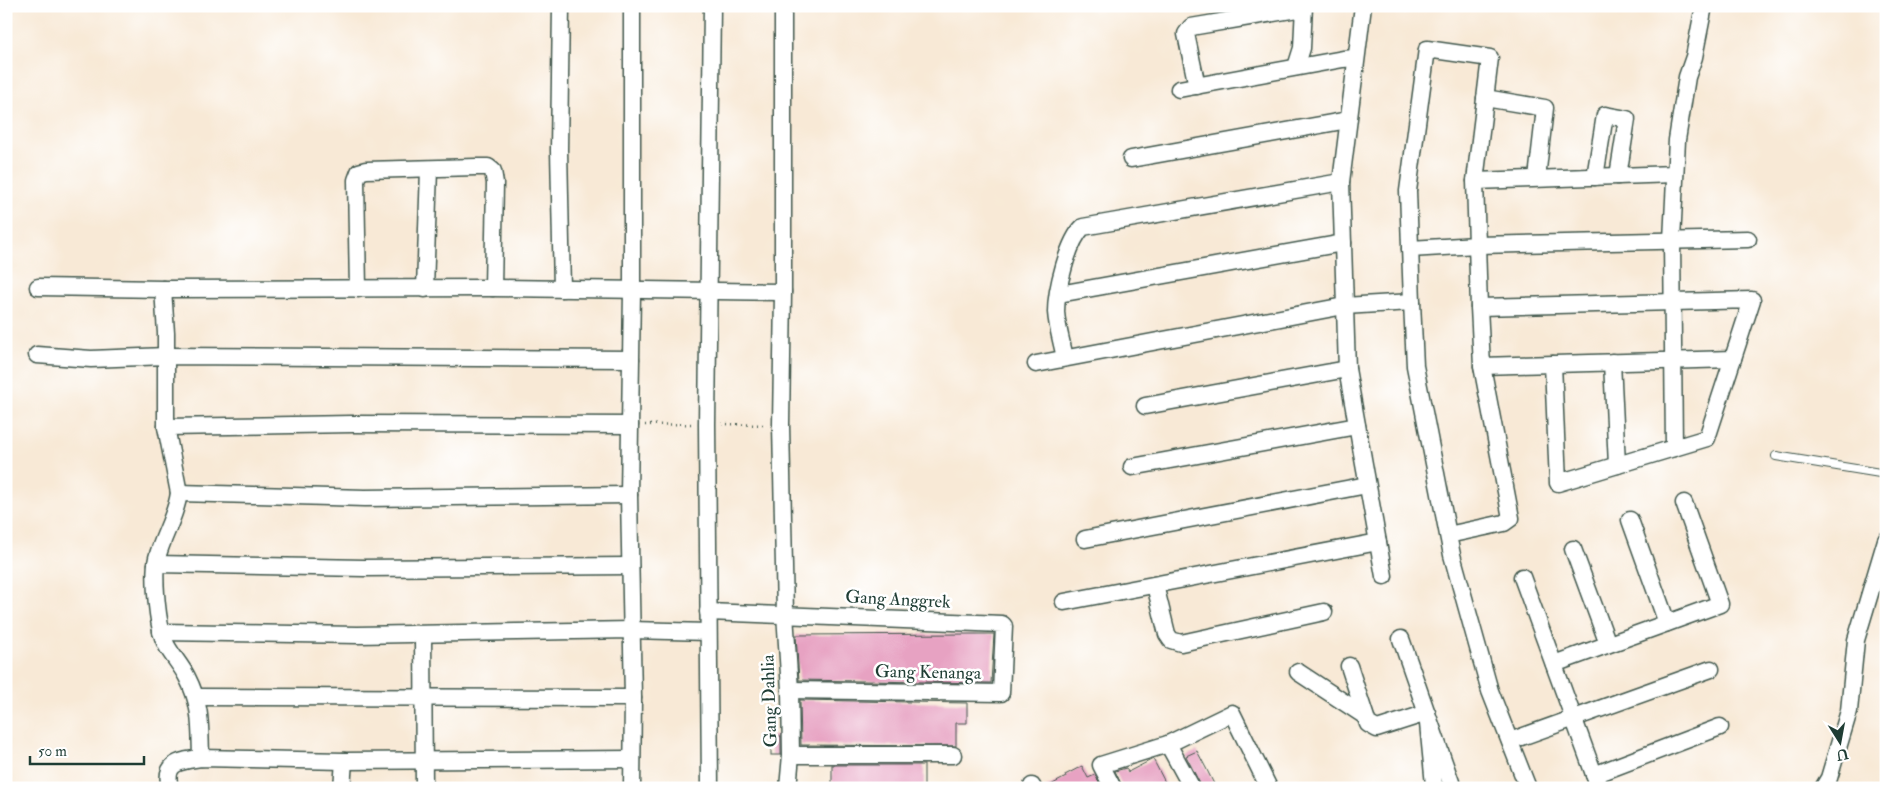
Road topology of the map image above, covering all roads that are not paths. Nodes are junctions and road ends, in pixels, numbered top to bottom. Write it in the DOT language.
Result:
graph roads {
  1 [pos="561,6"];
  2 [pos="632,6"];
  3 [pos="712,6"];
  4 [pos="783,6"];
  5 [pos="1363,6"];
  6 [pos="1704,6"];
  7 [pos="1303,7"];
  8 [pos="1302,48"];
  9 [pos="1350,58"];
  10 [pos="1296,67"];
  11 [pos="1196,86"];
  12 [pos="1179,89"];
  13 [pos="1485,98"];
  14 [pos="1348,120"];
  15 [pos="1132,159"];
  16 [pos="429,169"];
  17 [pos="1676,174"];
  18 [pos="1618,176"];
  19 [pos="1595,177"];
  20 [pos="1537,178"];
  21 [pos="1475,181"];
  22 [pos="1341,182"];
  23 [pos="1748,239"];
  24 [pos="1672,240"];
  25 [pos="1343,243"];
  26 [pos="1477,245"];
  27 [pos="1410,249"];
  28 [pos="38,287"];
  29 [pos="493,288"];
  30 [pos="163,289"];
  31 [pos="358,289"];
  32 [pos="425,289"];
  33 [pos="562,289"];
  34 [pos="632,291"];
  35 [pos="708,291"];
  36 [pos="783,292"];
  37 [pos="1059,294"];
  38 [pos="1412,302"];
  39 [pos="1672,302"];
  40 [pos="1344,306"];
  41 [pos="1479,307"];
  42 [pos="37,355"];
  43 [pos="166,356"];
  44 [pos="1065,358"];
  45 [pos="631,359"];
  46 [pos="1733,359"];
  47 [pos="1673,360"];
  48 [pos="1612,362"];
  49 [pos="1036,364"];
  50 [pos="1552,364"];
  51 [pos="1482,366"];
  52 [pos="1347,369"];
  53 [pos="1145,406"];
  54 [pos="630,425"];
  55 [pos="1357,426"];
  56 [pos="166,427"];
  57 [pos="1674,448"];
  58 [pos="1776,456"];
  59 [pos="1617,465"];
  60 [pos="1132,467"];
  61 [pos="1886,474"];
  62 [pos="1367,485"];
  63 [pos="179,492"];
  64 [pos="630,495"];
  65 [pos="1684,502"];
  66 [pos="1630,520"];
  67 [pos="1448,535"];
  68 [pos="1086,539"];
  69 [pos="1886,540"];
  70 [pos="1378,542"];
  71 [pos="1573,549"];
  72 [pos="156,564"];
  73 [pos="630,566"];
  74 [pos="1384,576"];
  75 [pos="1522,577"];
  76 [pos="1155,585"];
  77 [pos="1064,602"];
  78 [pos="708,612"];
  79 [pos="1324,612"];
  80 [pos="786,614"];
  81 [pos="1666,623"];
  82 [pos="631,630"];
  83 [pos="1005,630"];
  84 [pos="161,632"];
  85 [pos="708,632"];
  86 [pos="423,635"];
  87 [pos="1401,639"];
  88 [pos="1608,644"];
  89 [pos="1554,664"];
  90 [pos="1349,666"];
  91 [pos="1711,669"];
  92 [pos="1298,672"];
  93 [pos="790,690"];
  94 [pos="196,697"];
  95 [pos="633,698"];
  96 [pos="424,699"];
  97 [pos="1427,712"];
  98 [pos="1366,716"];
  99 [pos="1573,718"];
  100 [pos="1720,727"];
  101 [pos="1510,741"];
  102 [pos="1168,744"];
  103 [pos="791,755"];
  104 [pos="953,755"];
  105 [pos="202,758"];
  106 [pos="632,759"];
  107 [pos="424,760"];
  108 [pos="344,762"];
  109 [pos="1596,782"];
  110 [pos="1452,784"];
  111 [pos="1429,786"];
  112 [pos="170,788"];
  113 [pos="342,788"];
  114 [pos="424,788"];
  115 [pos="632,788"];
  116 [pos="710,788"];
  117 [pos="788,788"];
  118 [pos="1113,788"];
  119 [pos="1192,788"];
  120 [pos="1269,788"];
  121 [pos="1528,788"];
  122 [pos="1823,788"];
  1 -- 33 [label="street"];
  2 -- 34 [label="street"];
  3 -- 35 [label="street"];
  4 -- 36 [label="street, Gang Dahlia"];
  5 -- 9 [label="street"];
  6 -- 17 [label="street"];
  7 -- 8 [label="street"];
  7 -- 11 [label="street"];
  8 -- 9 [label="street"];
  8 -- 10 [label="street"];
  9 -- 10 [label="street"];
  9 -- 14 [label="street"];
  10 -- 11 [label="street"];
  11 -- 12 [label="street"];
  13 -- 20 [label="street"];
  13 -- 21 [label="street"];
  13 -- 27 [label="street"];
  14 -- 15 [label="street"];
  14 -- 22 [label="street"];
  16 -- 29 [label="street"];
  16 -- 31 [label="street"];
  16 -- 32 [label="street"];
  17 -- 18 [label="street"];
  17 -- 24 [label="street"];
  18 -- 19 [label="street"];
  18 -- 19 [label="street"];
  19 -- 20 [label="street"];
  20 -- 21 [label="street"];
  21 -- 26 [label="street"];
  22 -- 25 [label="street"];
  22 -- 37 [label="street"];
  23 -- 24 [label="street"];
  24 -- 26 [label="street"];
  24 -- 39 [label="street"];
  25 -- 37 [label="street"];
  25 -- 40 [label="street"];
  26 -- 27 [label="street"];
  26 -- 41 [label="street"];
  27 -- 38 [label="street"];
  28 -- 30 [label="street"];
  29 -- 32 [label="street"];
  29 -- 33 [label="street"];
  30 -- 31 [label="street"];
  30 -- 43 [label="street"];
  31 -- 32 [label="street"];
  33 -- 34 [label="street"];
  34 -- 35 [label="street"];
  34 -- 45 [label="street"];
  35 -- 36 [label="street"];
  35 -- 78 [label="street"];
  36 -- 80 [label="street, Gang Dahlia"];
  37 -- 44 [label="street"];
  38 -- 40 [label="street"];
  38 -- 67 [label="street"];
  39 -- 41 [label="street"];
  39 -- 46 [label="street"];
  39 -- 47 [label="street"];
  40 -- 44 [label="street"];
  40 -- 52 [label="street"];
  41 -- 51 [label="street"];
  42 -- 43 [label="street"];
  43 -- 45 [label="street"];
  43 -- 56 [label="street"];
  44 -- 49 [label="street"];
  45 -- 54 [label="street"];
  46 -- 47 [label="street"];
  46 -- 57 [label="street"];
  47 -- 48 [label="street"];
  47 -- 57 [label="street"];
  48 -- 50 [label="street"];
  48 -- 59 [label="street"];
  50 -- 51 [label="street"];
  50 -- 59 [label="street"];
  51 -- 67 [label="street"];
  52 -- 53 [label="street"];
  52 -- 55 [label="street"];
  54 -- 56 [label="street"];
  54 -- 64 [label="street"];
  55 -- 60 [label="street"];
  55 -- 62 [label="street"];
  56 -- 63 [label="street"];
  57 -- 59 [label="street"];
  58 -- 61 [label="lane"];
  62 -- 68 [label="street"];
  62 -- 70 [label="street"];
  63 -- 64 [label="street"];
  63 -- 72 [label="street"];
  64 -- 73 [label="street"];
  65 -- 81 [label="street"];
  66 -- 81 [label="street"];
  67 -- 101 [label="street"];
  69 -- 122 [label="street"];
  70 -- 74 [label="street"];
  70 -- 76 [label="street"];
  71 -- 88 [label="street"];
  72 -- 73 [label="street"];
  72 -- 84 [label="street"];
  73 -- 82 [label="street"];
  75 -- 89 [label="street"];
  76 -- 77 [label="street"];
  76 -- 79 [label="street"];
  78 -- 80 [label="street"];
  78 -- 85 [label="street"];
  80 -- 83 [label="street, Gang Anggrek"];
  80 -- 93 [label="street, Gang Dahlia"];
  81 -- 88 [label="street"];
  82 -- 85 [label="street"];
  82 -- 86 [label="street"];
  82 -- 95 [label="street"];
  83 -- 93 [label="street, Gang Kenanga"];
  84 -- 86 [label="street"];
  84 -- 94 [label="street"];
  85 -- 116 [label="street"];
  86 -- 96 [label="street"];
  87 -- 97 [label="street"];
  88 -- 89 [label="street"];
  89 -- 99 [label="street"];
  90 -- 98 [label="street"];
  91 -- 99 [label="street"];
  92 -- 98 [label="street"];
  93 -- 103 [label="street, Gang Dahlia"];
  94 -- 96 [label="street"];
  94 -- 105 [label="street"];
  95 -- 96 [label="street"];
  95 -- 106 [label="street"];
  96 -- 107 [label="street"];
  97 -- 98 [label="street"];
  97 -- 110 [label="street"];
  97 -- 111 [label="street"];
  99 -- 101 [label="street"];
  99 -- 109 [label="street"];
  100 -- 109 [label="street"];
  101 -- 121 [label="street"];
  102 -- 118 [label="street"];
  102 -- 119 [label="street"];
  102 -- 120 [label="street"];
  103 -- 104 [label="street"];
  103 -- 117 [label="street, Gang Dahlia"];
  105 -- 108 [label="street"];
  105 -- 112 [label="street"];
  106 -- 107 [label="street"];
  106 -- 115 [label="street"];
  107 -- 108 [label="street"];
  107 -- 114 [label="street"];
  108 -- 113 [label="street"];
  110 -- 111 [label="street"];
}
